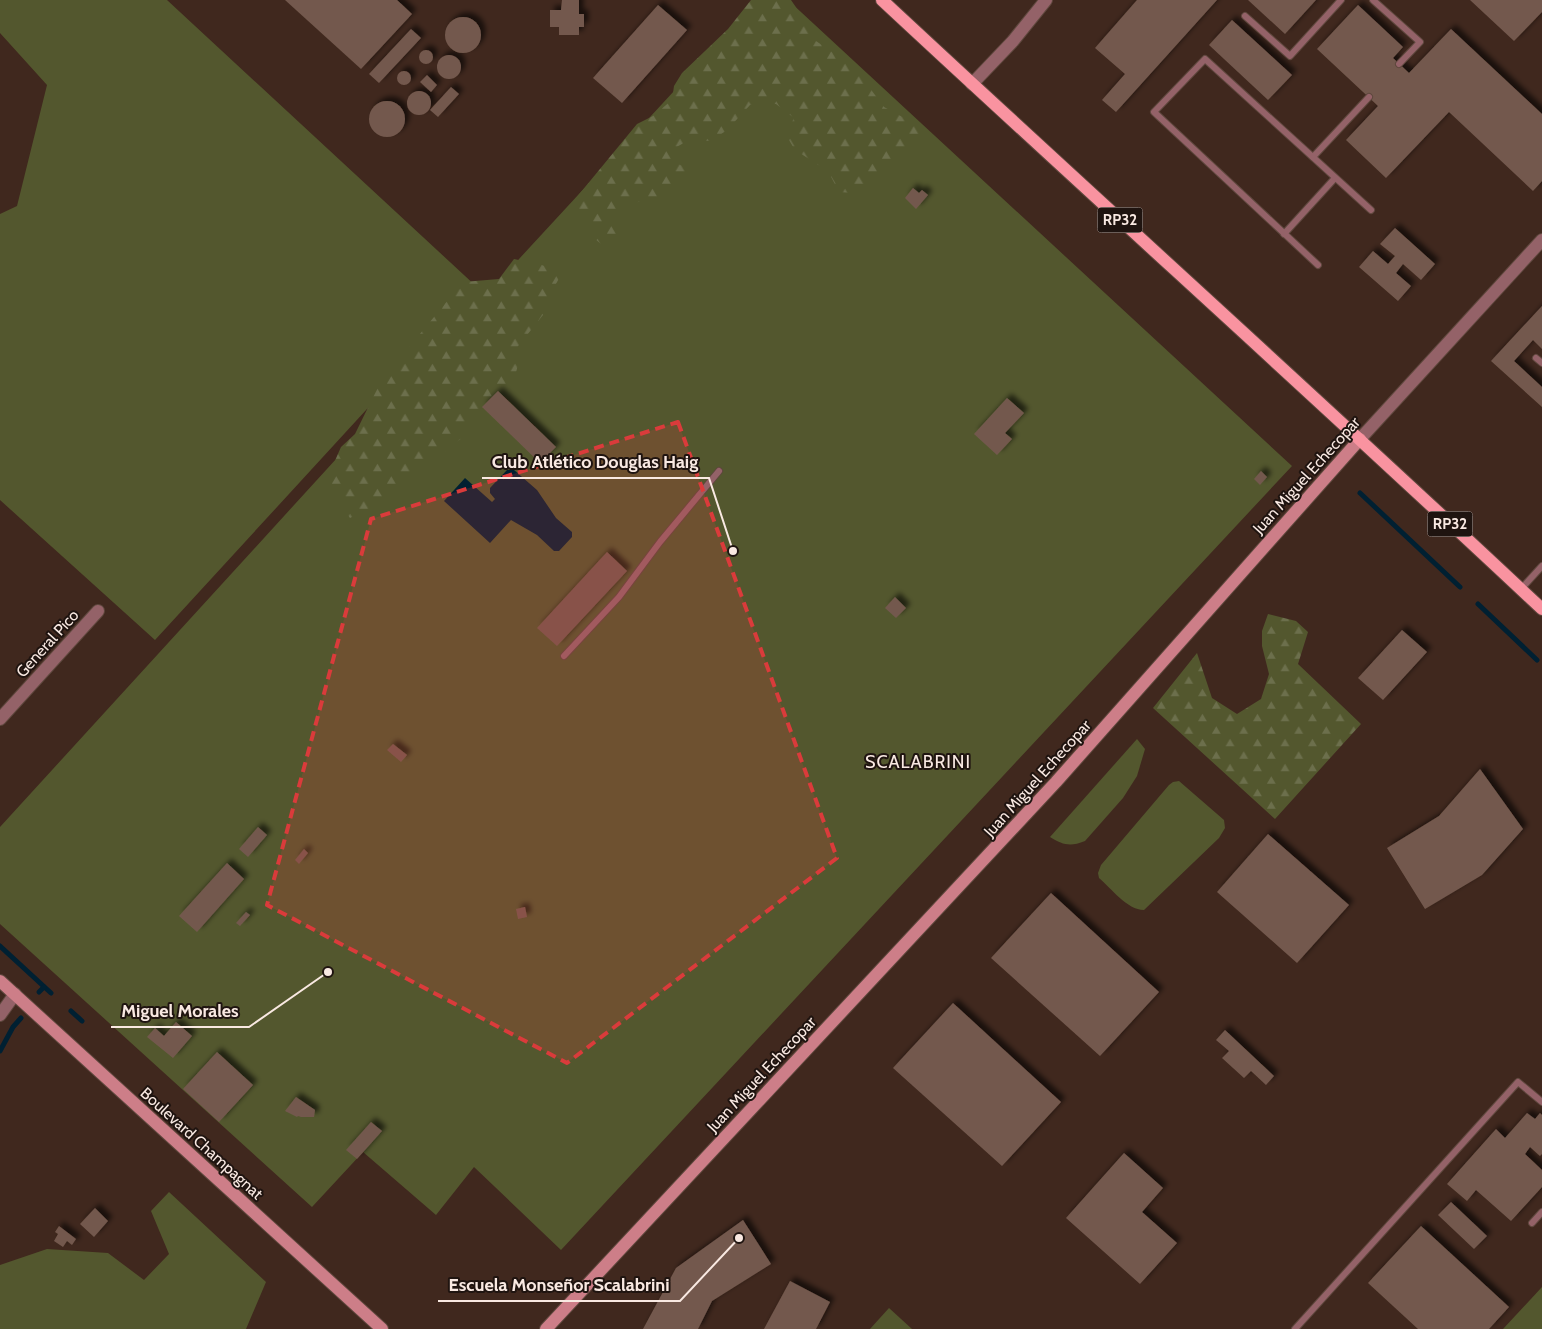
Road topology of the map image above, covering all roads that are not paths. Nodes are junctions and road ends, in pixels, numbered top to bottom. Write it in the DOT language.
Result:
graph roads {
  1 [pos="882,0"];
  2 [pos="1046,0"];
  3 [pos="1340,0"];
  4 [pos="1373,0"];
  5 [pos="1245,16"];
  6 [pos="1399,64"];
  7 [pos="972,84"];
  8 [pos="1369,97"];
  9 [pos="1313,157"];
  10 [pos="1336,178"];
  11 [pos="1371,210"];
  12 [pos="1284,234"];
  13 [pos="1542,240"];
  14 [pos="1318,265"];
  15 [pos="1536,358"];
  16 [pos="1542,363"];
  17 [pos="1360,438"];
  18 [pos="719,471"];
  19 [pos="1542,566"];
  20 [pos="1521,589"];
  21 [pos="1542,609"];
  22 [pos="98,611"];
  23 [pos="564,656"];
  24 [pos="0,719"];
  25 [pos="0,981"];
  26 [pos="14,994"];
  27 [pos="0,1015"];
  28 [pos="1542,1102"];
  29 [pos="1542,1212"];
  30 [pos="1532,1223"];
  31 [pos="382,1329"];
  32 [pos="546,1329"];
  33 [pos="1295,1329"];
  1 -- 7 [label="main road, RP32"];
  2 -- 7 [label="street"];
  3 -- 5 [label="lane"];
  4 -- 6 [label="lane"];
  7 -- 17 [label="main road, RP32"];
  8 -- 9 [label="lane"];
  9 -- 10 [label="lane"];
  9 -- 12 [label="lane"];
  10 -- 11 [label="lane"];
  10 -- 12 [label="lane"];
  12 -- 14 [label="lane"];
  13 -- 17 [label="street, Juan Miguel Echecopar"];
  15 -- 16 [label="lane"];
  17 -- 20 [label="main road, RP32"];
  17 -- 32 [label="street, Juan Miguel Echecopar"];
  18 -- 23 [label="lane"];
  19 -- 20 [label="lane"];
  20 -- 21 [label="main road, RP32"];
  22 -- 24 [label="street, General Pico"];
  25 -- 26 [label="street, Boulevard Champagnat"];
  26 -- 27 [label="street"];
  26 -- 31 [label="street, Boulevard Champagnat"];
  28 -- 33 [label="lane"];
  29 -- 30 [label="lane"];
}
